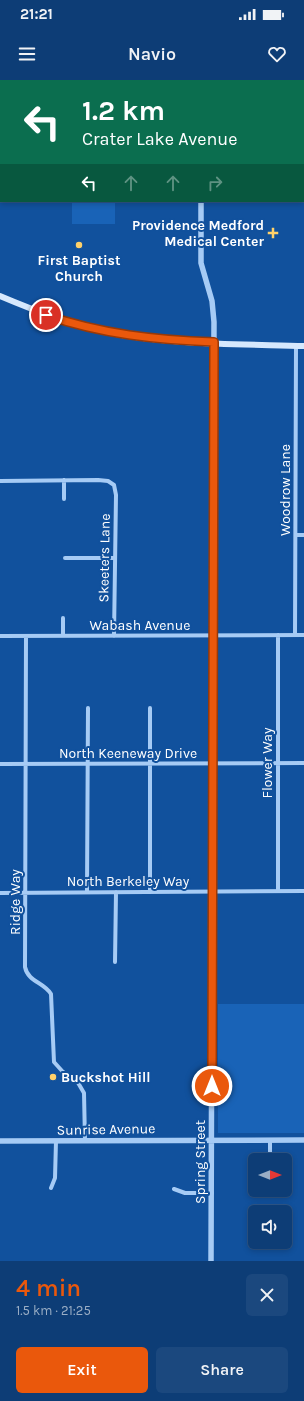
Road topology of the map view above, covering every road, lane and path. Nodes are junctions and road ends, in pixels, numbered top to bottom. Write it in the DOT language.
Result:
graph roads {
  1 [pos="201,202"];
  2 [pos="0,296"];
  3 [pos="214,342"];
  4 [pos="296,346"];
  5 [pos="304,346"];
  6 [pos="0,480"];
  7 [pos="64,480"];
  8 [pos="64,499"];
  9 [pos="296,535"];
  10 [pos="304,535"];
  11 [pos="65,558"];
  12 [pos="115,558"];
  13 [pos="63,618"];
  14 [pos="212,635"];
  15 [pos="278,635"];
  16 [pos="295,635"];
  17 [pos="304,635"];
  18 [pos="0,636"];
  19 [pos="26,636"];
  20 [pos="63,636"];
  21 [pos="114,636"];
  22 [pos="88,708"];
  23 [pos="150,708"];
  24 [pos="278,763"];
  25 [pos="304,763"];
  26 [pos="0,764"];
  27 [pos="26,764"];
  28 [pos="87,764"];
  29 [pos="150,764"];
  30 [pos="212,764"];
  31 [pos="278,891"];
  32 [pos="304,891"];
  33 [pos="87,892"];
  34 [pos="116,892"];
  35 [pos="150,892"];
  36 [pos="211,892"];
  37 [pos="0,893"];
  38 [pos="26,893"];
  39 [pos="116,962"];
  40 [pos="212,1140"];
  41 [pos="270,1140"];
  42 [pos="304,1140"];
  43 [pos="0,1141"];
  44 [pos="85,1141"];
  45 [pos="56,1142"];
  46 [pos="270,1153"];
  47 [pos="51,1188"];
  48 [pos="174,1189"];
  49 [pos="212,1193"];
  50 [pos="211,1261"];
  1 -- 3 [label="street, Spring Street"];
  2 -- 3 [label="main road"];
  3 -- 4 [label="main road"];
  3 -- 14 [label="street, Spring Street"];
  4 -- 5 [label="main road"];
  4 -- 9 [label="street, Woodrow Lane"];
  6 -- 7 [label="street"];
  7 -- 8 [label="street"];
  7 -- 12 [label="street, Skeeters Lane"];
  9 -- 10 [label="street"];
  9 -- 16 [label="street, Woodrow Lane"];
  11 -- 12 [label="street"];
  12 -- 21 [label="street, Skeeters Lane"];
  13 -- 20 [label="street"];
  14 -- 15 [label="street, Wabash Avenue"];
  14 -- 21 [label="street, Wabash Avenue"];
  14 -- 30 [label="street, Spring Street"];
  15 -- 16 [label="street, Wabash Avenue"];
  15 -- 24 [label="street, Flower Way"];
  16 -- 17 [label="street, Wabash Avenue"];
  18 -- 19 [label="street, Wabash Avenue"];
  19 -- 20 [label="street, Wabash Avenue"];
  19 -- 27 [label="street, Ridge Way"];
  20 -- 21 [label="street, Wabash Avenue"];
  22 -- 28 [label="street"];
  23 -- 29 [label="street"];
  24 -- 25 [label="street, North Keeneway Drive"];
  24 -- 30 [label="street, North Keeneway Drive"];
  24 -- 31 [label="street, Flower Way"];
  26 -- 27 [label="street, North Keeneway Drive"];
  27 -- 28 [label="street, North Keeneway Drive"];
  27 -- 38 [label="street, Ridge Way"];
  28 -- 29 [label="street, North Keeneway Drive"];
  28 -- 33 [label="street"];
  29 -- 30 [label="street, North Keeneway Drive"];
  29 -- 35 [label="street"];
  30 -- 36 [label="street, Spring Street"];
  31 -- 32 [label="street, North Berkeley Way"];
  31 -- 36 [label="street, North Berkeley Way"];
  33 -- 34 [label="street, North Berkeley Way"];
  33 -- 38 [label="street, North Berkeley Way"];
  34 -- 35 [label="street, North Berkeley Way"];
  34 -- 39 [label="street"];
  35 -- 36 [label="street, North Berkeley Way"];
  36 -- 40 [label="street, Spring Street"];
  37 -- 38 [label="street, North Berkeley Way"];
  38 -- 44 [label="street, Ridge Way"];
  40 -- 41 [label="street, Sunrise Avenue"];
  40 -- 44 [label="street, Sunrise Avenue"];
  40 -- 49 [label="street, Spring Street"];
  41 -- 42 [label="street, Sunrise Avenue"];
  41 -- 46 [label="street"];
  43 -- 45 [label="street, Sunrise Avenue"];
  44 -- 45 [label="street, Sunrise Avenue"];
  45 -- 47 [label="street"];
  48 -- 49 [label="street"];
  49 -- 50 [label="street, Spring Street"];
}
